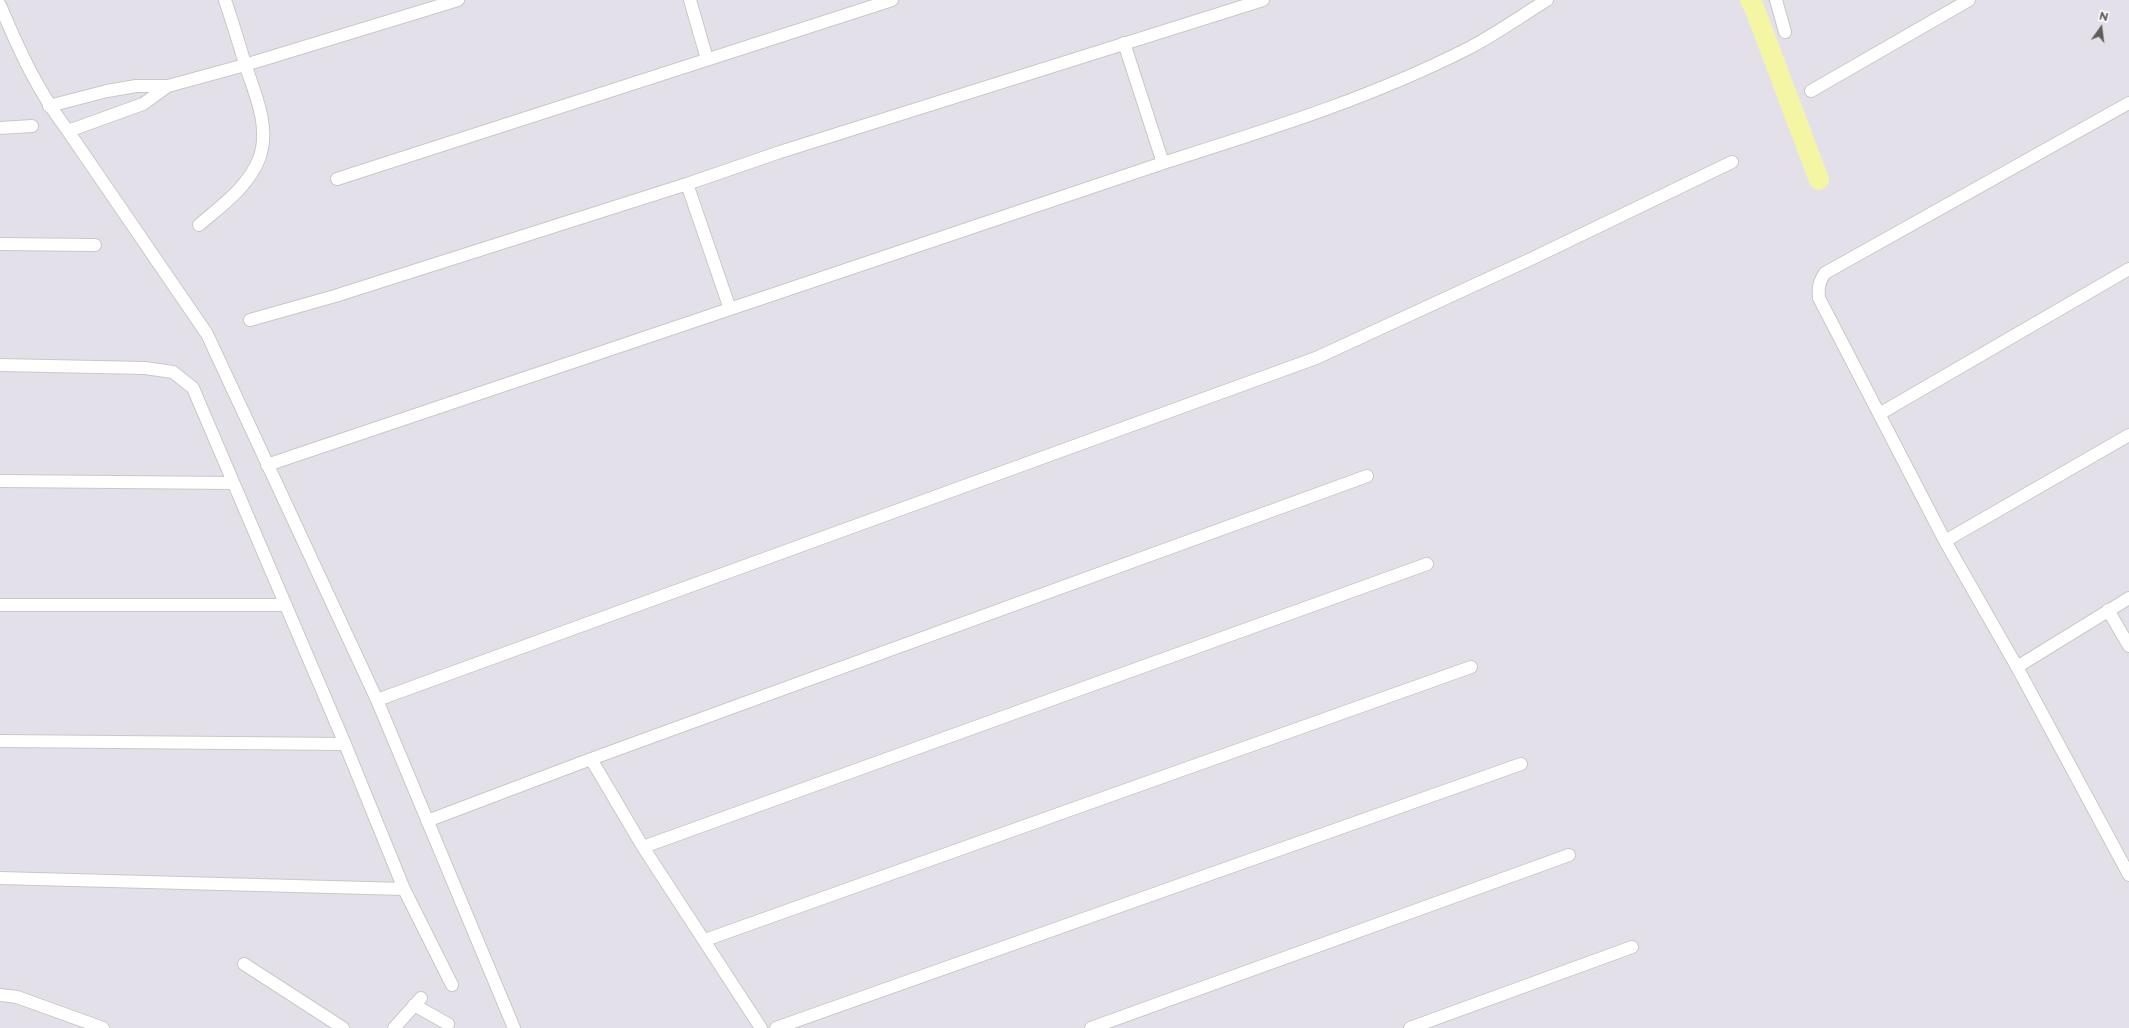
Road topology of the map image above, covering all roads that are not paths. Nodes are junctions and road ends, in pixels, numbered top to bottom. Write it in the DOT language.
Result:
graph roads {
  1 [pos="226,0"];
  2 [pos="458,0"];
  3 [pos="690,0"];
  4 [pos="892,0"];
  5 [pos="1263,0"];
  6 [pos="1547,0"];
  7 [pos="1776,0"];
  8 [pos="1968,0"];
  9 [pos="0,5"];
  10 [pos="1785,32"];
  11 [pos="1124,43"];
  12 [pos="707,59"];
  13 [pos="246,65"];
  14 [pos="168,86"];
  15 [pos="1811,91"];
  16 [pos="2129,103"];
  17 [pos="49,106"];
  18 [pos="32,126"];
  19 [pos="0,128"];
  20 [pos="68,131"];
  21 [pos="1732,162"];
  22 [pos="1163,163"];
  23 [pos="337,179"];
  24 [pos="687,184"];
  25 [pos="199,225"];
  26 [pos="0,244"];
  27 [pos="95,245"];
  28 [pos="2129,269"];
  29 [pos="730,309"];
  30 [pos="250,320"];
  31 [pos="0,365"];
  32 [pos="1881,413"];
  33 [pos="2129,435"];
  34 [pos="267,465"];
  35 [pos="1367,476"];
  36 [pos="0,481"];
  37 [pos="233,483"];
  38 [pos="1945,541"];
  39 [pos="1427,564"];
  40 [pos="2129,598"];
  41 [pos="0,605"];
  42 [pos="286,605"];
  43 [pos="2108,610"];
  44 [pos="2129,646"];
  45 [pos="1471,667"];
  46 [pos="2017,667"];
  47 [pos="377,700"];
  48 [pos="0,741"];
  49 [pos="345,744"];
  50 [pos="591,759"];
  51 [pos="1521,764"];
  52 [pos="427,821"];
  53 [pos="644,847"];
  54 [pos="1569,855"];
  55 [pos="2129,875"];
  56 [pos="0,878"];
  57 [pos="404,889"];
  58 [pos="705,940"];
  59 [pos="1632,947"];
  60 [pos="244,964"];
  61 [pos="452,985"];
  62 [pos="0,995"];
  63 [pos="448,1024"];
  64 [pos="103,1028"];
  65 [pos="343,1028"];
  66 [pos="394,1028"];
  67 [pos="514,1028"];
  68 [pos="761,1028"];
  69 [pos="776,1028"];
  70 [pos="1091,1028"];
  71 [pos="1410,1028"];
  1 -- 13 [label="street"];
  2 -- 13 [label="street"];
  3 -- 12 [label="street"];
  4 -- 12 [label="street"];
  5 -- 11 [label="street"];
  6 -- 22 [label="street"];
  7 -- 10 [label="street"];
  8 -- 15 [label="street"];
  9 -- 17 [label="street"];
  11 -- 22 [label="street"];
  11 -- 24 [label="street"];
  12 -- 23 [label="street"];
  13 -- 14 [label="street"];
  13 -- 25 [label="street"];
  14 -- 17 [label="street"];
  14 -- 20 [label="street"];
  16 -- 32 [label="street"];
  17 -- 20 [label="street"];
  18 -- 19 [label="street"];
  20 -- 34 [label="street"];
  21 -- 47 [label="street"];
  22 -- 29 [label="street"];
  24 -- 29 [label="street"];
  24 -- 30 [label="street"];
  26 -- 27 [label="street"];
  28 -- 32 [label="street"];
  29 -- 34 [label="street"];
  31 -- 37 [label="street"];
  32 -- 38 [label="street"];
  33 -- 38 [label="street"];
  34 -- 47 [label="street"];
  35 -- 50 [label="street"];
  36 -- 37 [label="street"];
  37 -- 42 [label="street"];
  38 -- 46 [label="street"];
  39 -- 53 [label="street"];
  40 -- 43 [label="street"];
  41 -- 42 [label="street"];
  42 -- 49 [label="street"];
  43 -- 44 [label="street"];
  43 -- 46 [label="street"];
  45 -- 58 [label="street"];
  46 -- 55 [label="street"];
  47 -- 52 [label="street"];
  48 -- 49 [label="street"];
  49 -- 57 [label="street"];
  50 -- 52 [label="street"];
  50 -- 53 [label="street"];
  51 -- 69 [label="street"];
  52 -- 67 [label="street"];
  53 -- 58 [label="street"];
  54 -- 70 [label="street"];
  56 -- 57 [label="street"];
  57 -- 61 [label="street"];
  58 -- 68 [label="street"];
  59 -- 71 [label="street"];
  60 -- 65 [label="street"];
  62 -- 64 [label="street"];
  63 -- 66 [label="street"];
}
